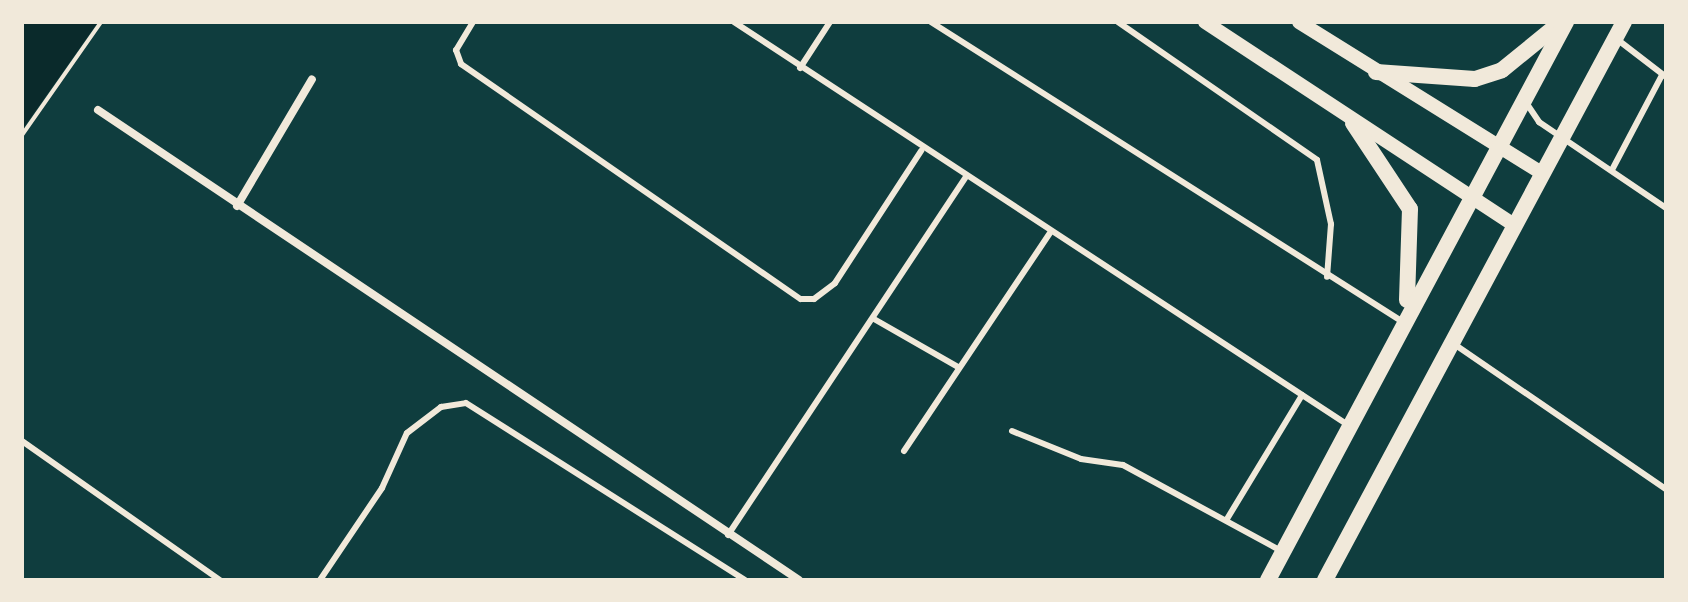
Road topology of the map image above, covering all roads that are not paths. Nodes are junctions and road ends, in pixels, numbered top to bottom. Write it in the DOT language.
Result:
graph roads {
  1 [pos="473,22"];
  2 [pos="734,22"];
  3 [pos="830,22"];
  4 [pos="931,22"];
  5 [pos="1118,22"];
  6 [pos="1205,22"];
  7 [pos="1299,22"];
  8 [pos="1564,22"];
  9 [pos="1624,22"];
  10 [pos="1615,38"];
  11 [pos="800,68"];
  12 [pos="1376,72"];
  13 [pos="1664,76"];
  14 [pos="312,79"];
  15 [pos="1525,97"];
  16 [pos="98,110"];
  17 [pos="1353,123"];
  18 [pos="1565,133"];
  19 [pos="1497,149"];
  20 [pos="921,151"];
  21 [pos="1613,168"];
  22 [pos="1543,174"];
  23 [pos="965,178"];
  24 [pos="1471,196"];
  25 [pos="237,206"];
  26 [pos="1666,208"];
  27 [pos="1514,225"];
  28 [pos="1050,233"];
  29 [pos="1327,277"];
  30 [pos="874,319"];
  31 [pos="1403,322"];
  32 [pos="1451,342"];
  33 [pos="958,367"];
  34 [pos="1302,395"];
  35 [pos="1348,425"];
  36 [pos="1012,431"];
  37 [pos="22,441"];
  38 [pos="904,451"];
  39 [pos="1666,489"];
  40 [pos="1227,519"];
  41 [pos="728,535"];
  42 [pos="1283,552"];
  43 [pos="220,580"];
  44 [pos="320,580"];
  45 [pos="745,580"];
  46 [pos="799,580"];
  47 [pos="1268,580"];
  48 [pos="1325,580"];
  1 -- 20 [label="lane"];
  2 -- 11 [label="lane"];
  3 -- 11 [label="lane"];
  4 -- 29 [label="lane"];
  5 -- 29 [label="lane"];
  6 -- 17 [label="street"];
  7 -- 12 [label="street"];
  8 -- 12 [label="main road"];
  8 -- 15 [label="main road"];
  9 -- 10 [label="main road"];
  10 -- 13 [label="lane"];
  10 -- 18 [label="main road"];
  11 -- 20 [label="lane"];
  12 -- 19 [label="street"];
  13 -- 21 [label="lane"];
  14 -- 25 [label="street"];
  15 -- 18 [label="lane"];
  15 -- 19 [label="main road"];
  16 -- 25 [label="street"];
  17 -- 24 [label="street"];
  17 -- 31 [label="main road"];
  18 -- 21 [label="lane"];
  18 -- 22 [label="main road"];
  19 -- 22 [label="street"];
  19 -- 24 [label="main road"];
  20 -- 23 [label="lane"];
  21 -- 26 [label="lane"];
  22 -- 27 [label="main road"];
  23 -- 28 [label="lane"];
  23 -- 30 [label="lane"];
  24 -- 27 [label="street"];
  24 -- 31 [label="main road"];
  25 -- 41 [label="street"];
  27 -- 32 [label="main road"];
  28 -- 33 [label="lane"];
  28 -- 34 [label="lane"];
  29 -- 31 [label="lane"];
  30 -- 33 [label="lane"];
  30 -- 41 [label="lane"];
  31 -- 35 [label="main road"];
  32 -- 39 [label="lane"];
  32 -- 48 [label="main road"];
  33 -- 38 [label="lane"];
  34 -- 35 [label="lane"];
  34 -- 40 [label="lane"];
  35 -- 42 [label="main road"];
  36 -- 40 [label="lane"];
  37 -- 43 [label="lane"];
  40 -- 42 [label="lane"];
  41 -- 46 [label="street"];
  42 -- 47 [label="main road"];
  44 -- 45 [label="lane"];
}
